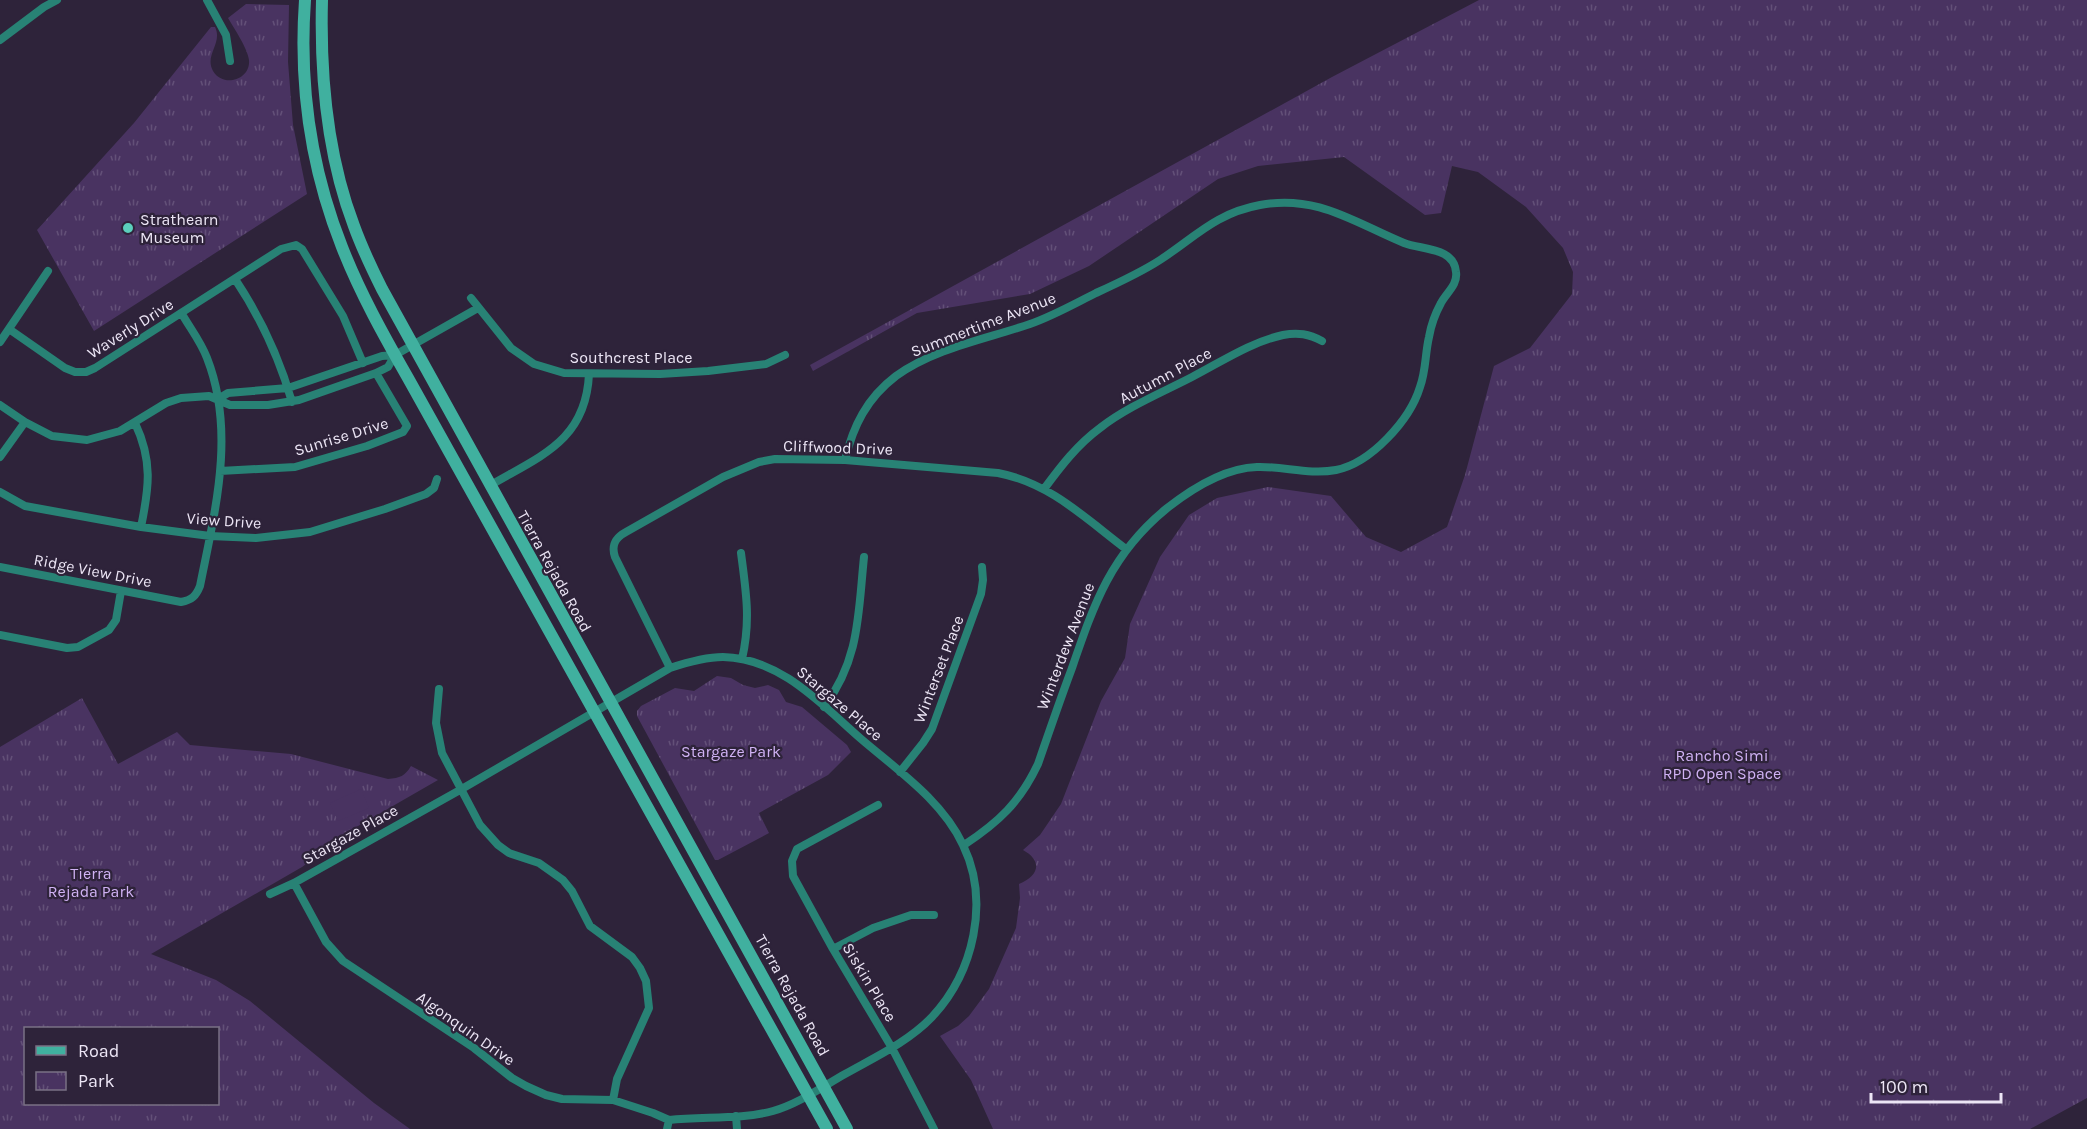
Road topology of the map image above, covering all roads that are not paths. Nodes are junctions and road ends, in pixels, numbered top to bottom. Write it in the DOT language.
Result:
graph roads {
  1 [pos="57,0"];
  2 [pos="207,0"];
  3 [pos="305,0"];
  4 [pos="322,0"];
  5 [pos="0,40"];
  6 [pos="230,61"];
  7 [pos="48,271"];
  8 [pos="235,279"];
  9 [pos="471,298"];
  10 [pos="1439,307"];
  11 [pos="478,308"];
  12 [pos="182,314"];
  13 [pos="9,329"];
  14 [pos="1322,341"];
  15 [pos="0,342"];
  16 [pos="411,346"];
  17 [pos="395,355"];
  18 [pos="784,355"];
  19 [pos="363,363"];
  20 [pos="376,373"];
  21 [pos="589,374"];
  22 [pos="288,388"];
  23 [pos="218,399"];
  24 [pos="292,402"];
  25 [pos="0,405"];
  26 [pos="24,422"];
  27 [pos="135,423"];
  28 [pos="0,457"];
  29 [pos="845,460"];
  30 [pos="220,471"];
  31 [pos="437,479"];
  32 [pos="489,486"];
  33 [pos="1044,489"];
  34 [pos="0,492"];
  35 [pos="141,527"];
  36 [pos="210,536"];
  37 [pos="1126,549"];
  38 [pos="741,553"];
  39 [pos="864,557"];
  40 [pos="0,567"];
  41 [pos="982,567"];
  42 [pos="121,591"];
  43 [pos="0,635"];
  44 [pos="742,659"];
  45 [pos="670,668"];
  46 [pos="439,689"];
  47 [pos="610,702"];
  48 [pos="824,707"];
  49 [pos="593,711"];
  50 [pos="900,772"];
  51 [pos="460,790"];
  52 [pos="878,805"];
  53 [pos="963,845"];
  54 [pos="294,883"];
  55 [pos="270,894"];
  56 [pos="934,915"];
  57 [pos="833,949"];
  58 [pos="892,1048"];
  59 [pos="824,1086"];
  60 [pos="808,1095"];
  61 [pos="613,1100"];
  62 [pos="736,1116"];
  63 [pos="668,1125"];
  64 [pos="737,1129"];
  65 [pos="826,1129"];
  66 [pos="847,1129"];
  67 [pos="934,1129"];
  1 -- 5 [label="street"];
  2 -- 6 [label="street"];
  3 -- 17 [label="main road"];
  4 -- 16 [label="main road, Tierra Rejada Road"];
  7 -- 13 [label="street"];
  8 -- 12 [label="street, Waverly Drive"];
  8 -- 19 [label="street, Waverly Drive"];
  8 -- 22 [label="street"];
  9 -- 11 [label="street, Southcrest Place"];
  10 -- 29 [label="street, Summertime Avenue"];
  10 -- 37 [label="street, Winterdew Avenue"];
  11 -- 16 [label="street"];
  11 -- 21 [label="street, Southcrest Place"];
  12 -- 13 [label="street, Waverly Drive"];
  12 -- 23 [label="street"];
  13 -- 15 [label="street"];
  14 -- 33 [label="street, Autumn Place"];
  16 -- 17 [label="street"];
  16 -- 32 [label="main road, Tierra Rejada Road"];
  17 -- 19 [label="street"];
  17 -- 20 [label="street"];
  17 -- 49 [label="main road"];
  18 -- 21 [label="street, Southcrest Place"];
  19 -- 22 [label="street"];
  20 -- 24 [label="street"];
  20 -- 30 [label="street, Sunrise Drive"];
  21 -- 32 [label="street"];
  22 -- 23 [label="street"];
  22 -- 24 [label="street"];
  23 -- 24 [label="street"];
  23 -- 27 [label="street"];
  23 -- 30 [label="street"];
  25 -- 26 [label="street"];
  26 -- 27 [label="street"];
  26 -- 28 [label="street"];
  27 -- 35 [label="street"];
  29 -- 33 [label="street, Cliffwood Drive"];
  29 -- 45 [label="street, Cliffwood Drive"];
  30 -- 36 [label="street"];
  31 -- 36 [label="street, View Drive"];
  32 -- 47 [label="main road, Tierra Rejada Road"];
  33 -- 37 [label="street, Cliffwood Drive"];
  34 -- 35 [label="street, View Drive"];
  35 -- 36 [label="street, View Drive"];
  36 -- 42 [label="street, Ridge View Drive"];
  37 -- 53 [label="street, Winterdew Avenue"];
  38 -- 44 [label="street"];
  39 -- 48 [label="street"];
  40 -- 42 [label="street, Ridge View Drive"];
  41 -- 50 [label="street, Winterset Place"];
  42 -- 43 [label="street"];
  44 -- 45 [label="street, Stargaze Place"];
  44 -- 48 [label="street, Stargaze Place"];
  45 -- 47 [label="street, Stargaze Place"];
  46 -- 51 [label="street"];
  47 -- 49 [label="street, Stargaze Place"];
  47 -- 59 [label="main road, Tierra Rejada Road"];
  48 -- 50 [label="street, Stargaze Place"];
  49 -- 51 [label="street, Stargaze Place"];
  49 -- 60 [label="main road"];
  50 -- 53 [label="street, Stargaze Place"];
  51 -- 54 [label="street, Stargaze Place"];
  51 -- 61 [label="street"];
  52 -- 57 [label="street, Siskin Place"];
  53 -- 58 [label="street, Stargaze Place"];
  54 -- 55 [label="street, Stargaze Place"];
  54 -- 61 [label="street, Algonquin Drive"];
  56 -- 57 [label="street"];
  57 -- 58 [label="street, Siskin Place"];
  58 -- 59 [label="street, Stargaze Place"];
  58 -- 67 [label="street, Siskin Place"];
  59 -- 60 [label="street, Stargaze Place"];
  59 -- 66 [label="main road, Tierra Rejada Road"];
  60 -- 62 [label="street, Stargaze Place"];
  60 -- 65 [label="main road"];
  61 -- 63 [label="street, Algonquin Drive"];
  62 -- 63 [label="street, Stargaze Place"];
  62 -- 64 [label="street"];
}
